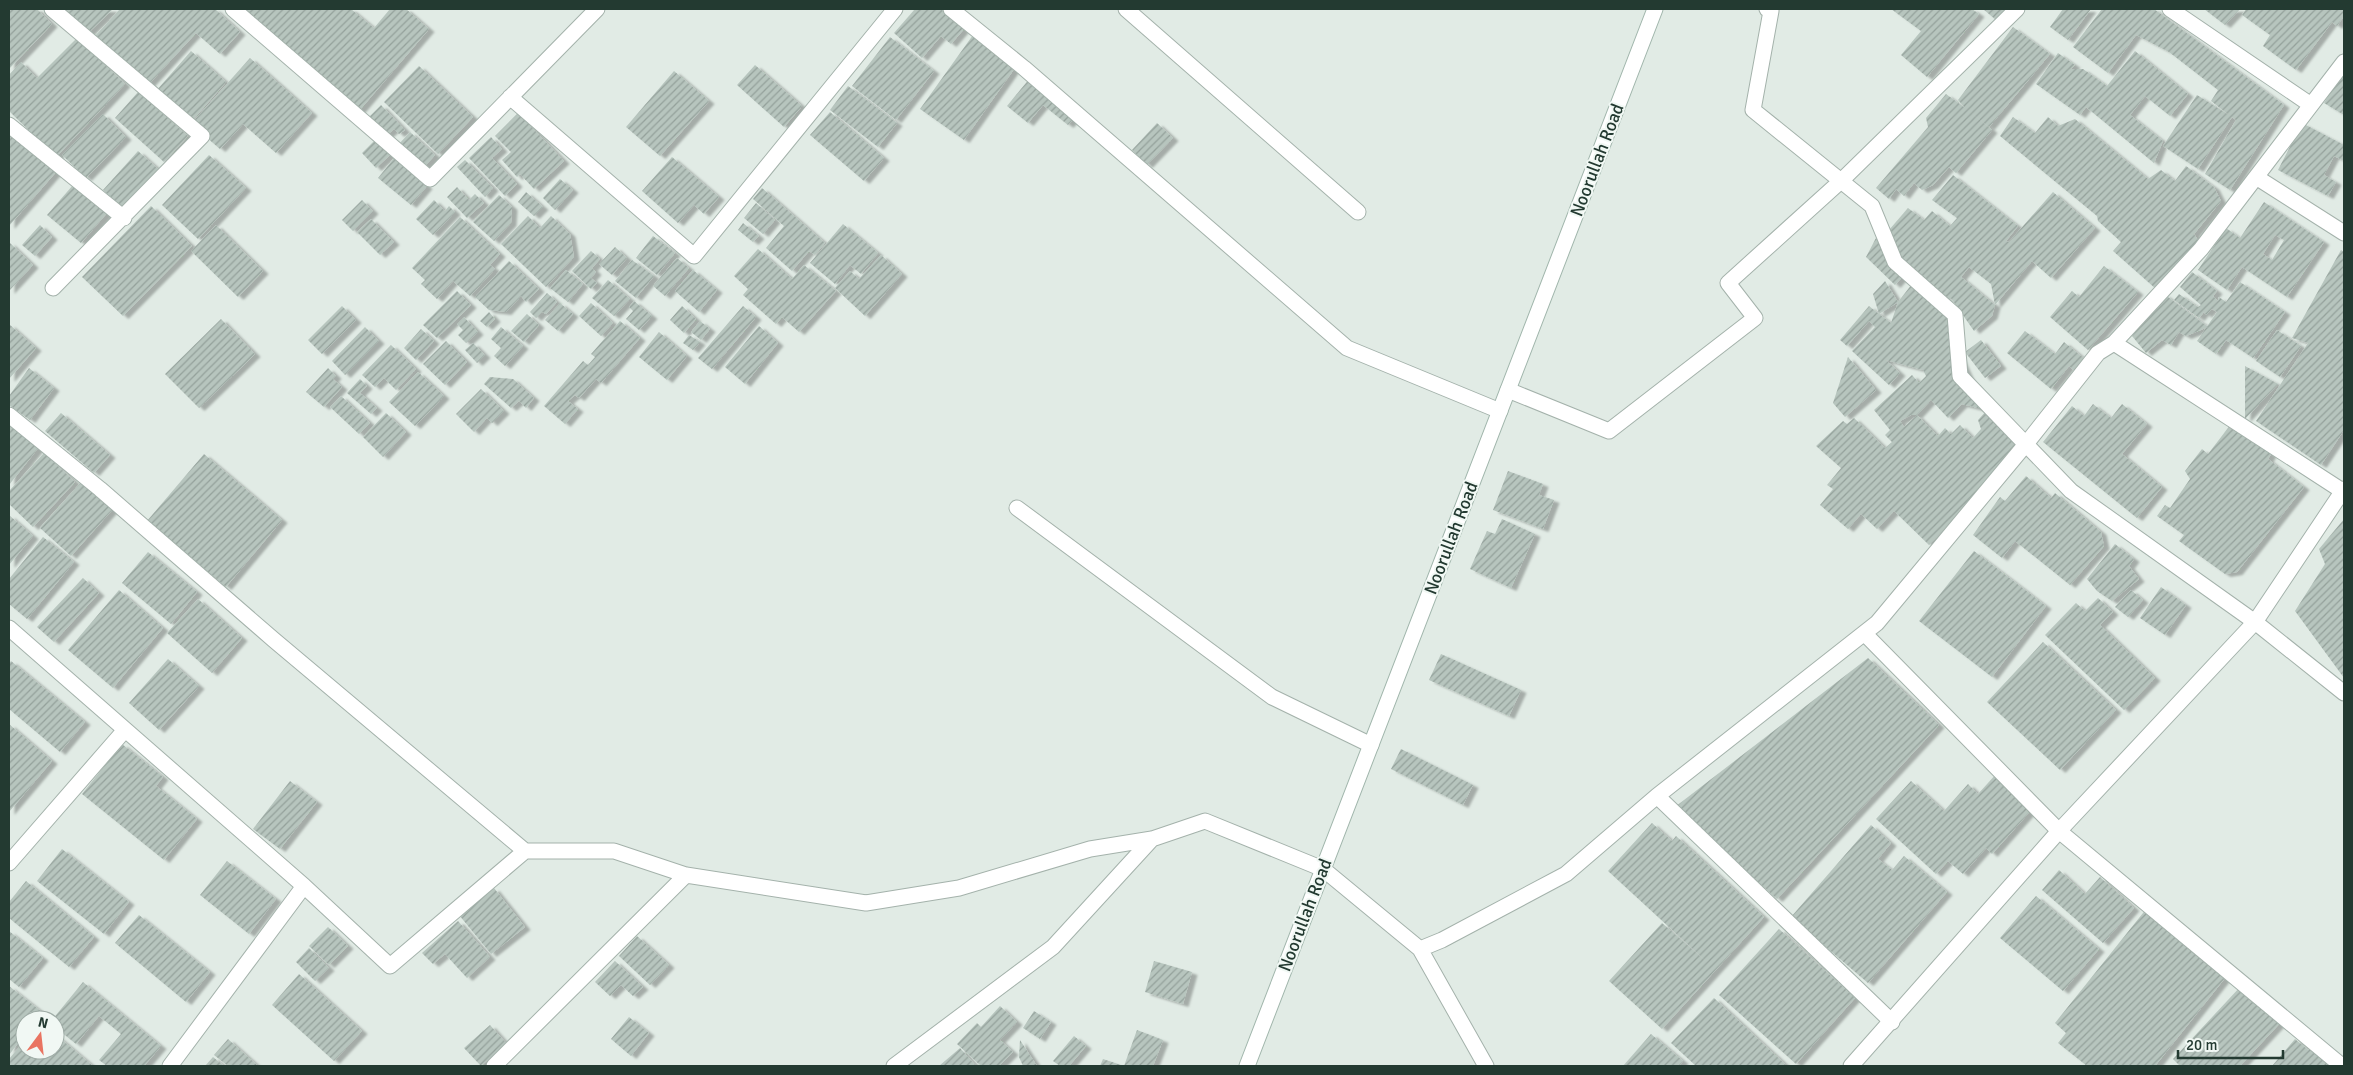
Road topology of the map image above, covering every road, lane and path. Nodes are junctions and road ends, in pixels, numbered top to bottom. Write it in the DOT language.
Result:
graph roads {
  1 [pos="52,9"];
  2 [pos="233,9"];
  3 [pos="597,9"];
  4 [pos="895,9"];
  5 [pos="951,9"];
  6 [pos="1126,9"];
  7 [pos="1655,9"];
  8 [pos="1767,9"];
  9 [pos="2017,9"];
  10 [pos="2170,9"];
  11 [pos="2344,62"];
  12 [pos="510,97"];
  13 [pos="2311,105"];
  14 [pos="9,125"];
  15 [pos="2256,177"];
  16 [pos="1842,180"];
  17 [pos="1358,212"];
  18 [pos="124,218"];
  19 [pos="2344,233"];
  20 [pos="54,288"];
  21 [pos="2114,343"];
  22 [pos="1508,390"];
  23 [pos="1500,410"];
  24 [pos="9,415"];
  25 [pos="2026,444"];
  26 [pos="2344,491"];
  27 [pos="1017,508"];
  28 [pos="2255,622"];
  29 [pos="9,628"];
  30 [pos="1864,633"];
  31 [pos="2344,693"];
  32 [pos="124,731"];
  33 [pos="1371,745"];
  34 [pos="1657,796"];
  35 [pos="2059,831"];
  36 [pos="1152,839"];
  37 [pos="525,851"];
  38 [pos="9,863"];
  39 [pos="1323,869"];
  40 [pos="686,875"];
  41 [pos="304,886"];
  42 [pos="1420,949"];
  43 [pos="1892,1022"];
  44 [pos="2342,1061"];
  45 [pos="170,1066"];
  46 [pos="494,1066"];
  47 [pos="894,1066"];
  48 [pos="1247,1066"];
  49 [pos="1486,1066"];
  50 [pos="1851,1066"];
  1 -- 18 [label="street"];
  2 -- 12 [label="street"];
  3 -- 12 [label="street"];
  4 -- 12 [label="street"];
  5 -- 23 [label="street"];
  6 -- 17 [label="street"];
  7 -- 22 [label="street, Noorullah Road"];
  8 -- 16 [label="street"];
  9 -- 16 [label="street"];
  10 -- 13 [label="street"];
  11 -- 13 [label="street"];
  13 -- 15 [label="street"];
  14 -- 18 [label="street"];
  15 -- 19 [label="street"];
  15 -- 21 [label="street"];
  16 -- 22 [label="street"];
  16 -- 25 [label="street"];
  18 -- 20 [label="street"];
  21 -- 25 [label="street"];
  21 -- 26 [label="street"];
  22 -- 23 [label="street, Noorullah Road"];
  23 -- 33 [label="street, Noorullah Road"];
  24 -- 37 [label="street"];
  25 -- 28 [label="street"];
  25 -- 30 [label="street"];
  26 -- 28 [label="street"];
  27 -- 33 [label="street"];
  28 -- 31 [label="street"];
  28 -- 35 [label="street"];
  29 -- 32 [label="street"];
  30 -- 34 [label="street"];
  30 -- 35 [label="street"];
  32 -- 38 [label="street"];
  32 -- 41 [label="street"];
  33 -- 39 [label="street, Noorullah Road"];
  34 -- 42 [label="street"];
  34 -- 43 [label="street"];
  35 -- 43 [label="street"];
  35 -- 44 [label="street"];
  36 -- 39 [label="street"];
  36 -- 40 [label="street"];
  36 -- 47 [label="street"];
  37 -- 40 [label="street"];
  37 -- 41 [label="street"];
  39 -- 42 [label="street"];
  39 -- 48 [label="street, Noorullah Road"];
  40 -- 46 [label="street"];
  41 -- 45 [label="street"];
  42 -- 49 [label="street"];
  43 -- 50 [label="street"];
}
